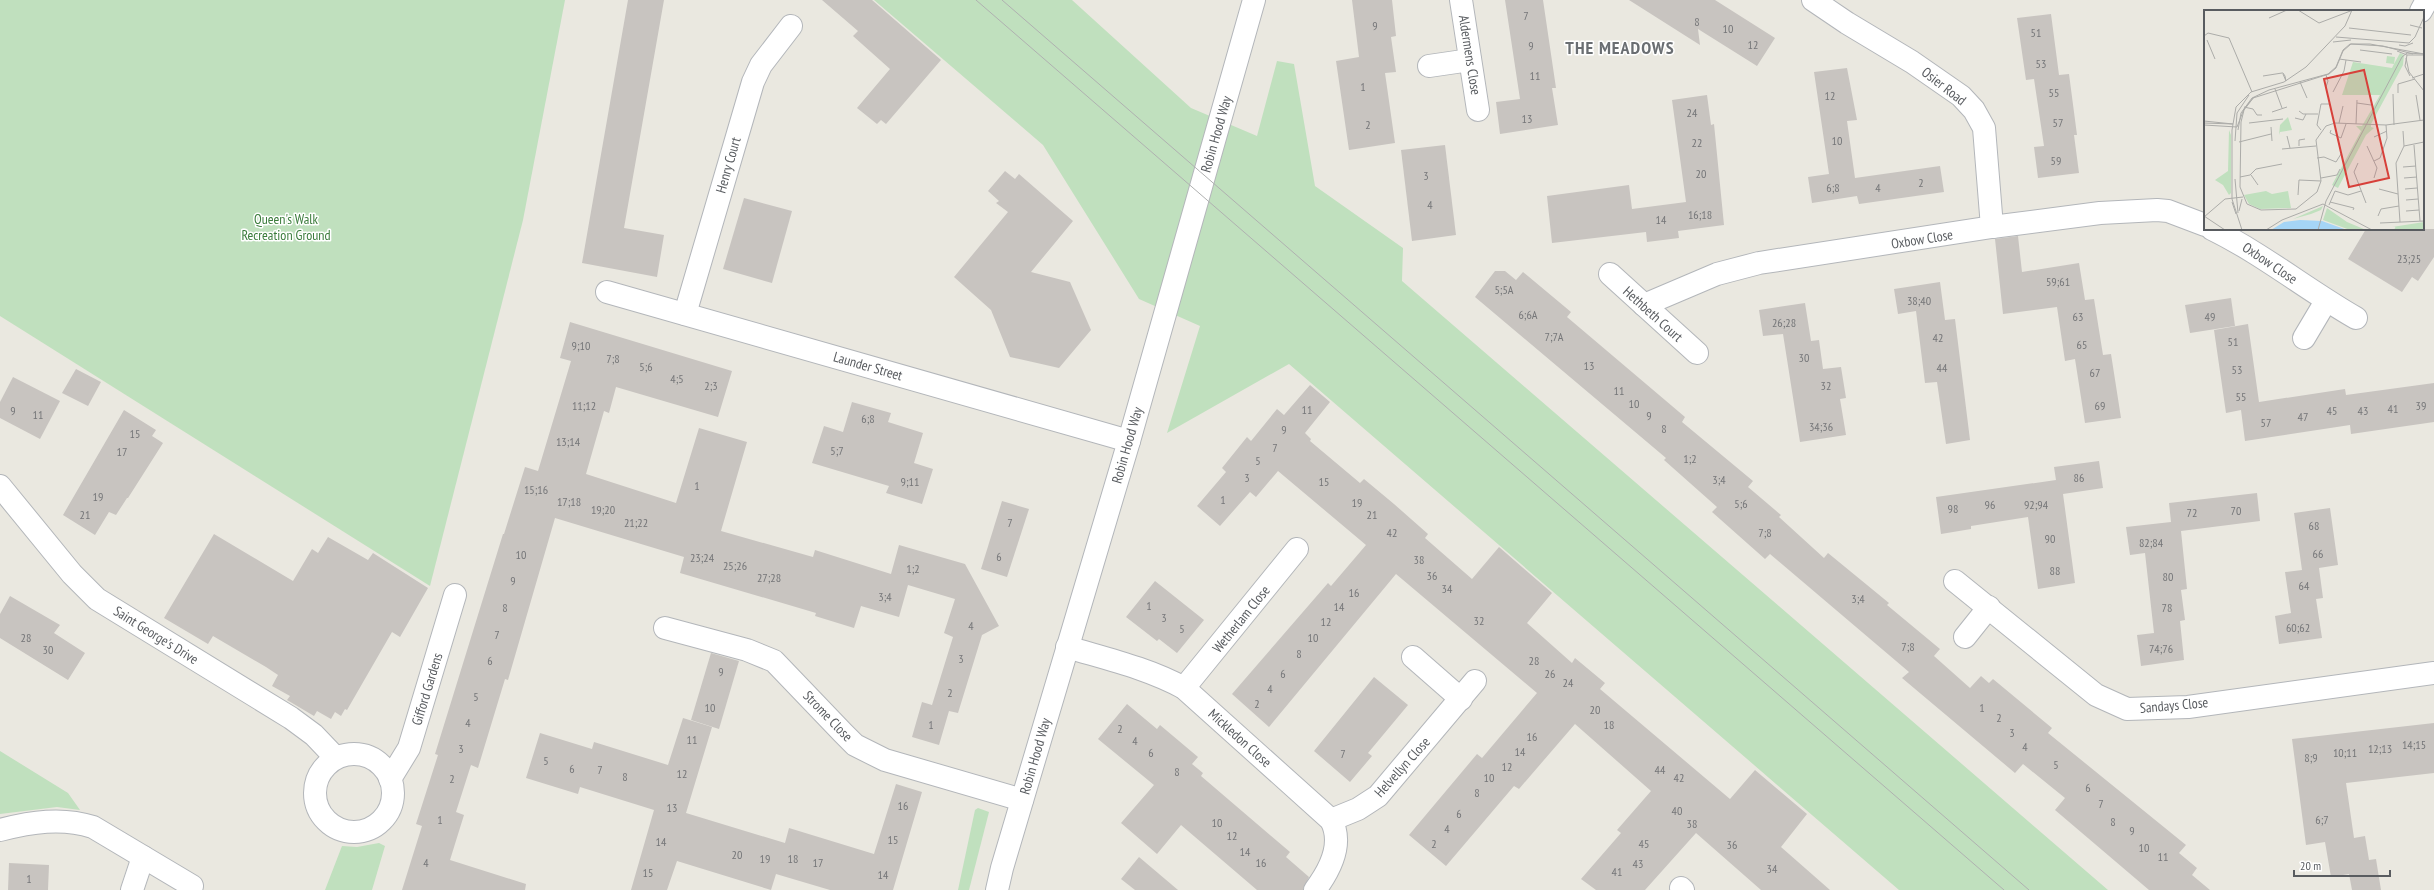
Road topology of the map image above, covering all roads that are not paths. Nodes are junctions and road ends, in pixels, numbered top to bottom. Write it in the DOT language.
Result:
graph roads {
  1 [pos="1254,0"];
  2 [pos="1462,0"];
  3 [pos="1812,0"];
  4 [pos="2427,0"];
  5 [pos="2422,10"];
  6 [pos="791,26"];
  7 [pos="1470,60"];
  8 [pos="1429,66"];
  9 [pos="1478,110"];
  10 [pos="2204,225"];
  11 [pos="1992,227"];
  12 [pos="2214,230"];
  13 [pos="1610,274"];
  14 [pos="607,292"];
  15 [pos="2326,301"];
  16 [pos="1644,305"];
  17 [pos="685,314"];
  18 [pos="2356,318"];
  19 [pos="2304,338"];
  20 [pos="1697,353"];
  21 [pos="1129,441"];
  22 [pos="0,486"];
  23 [pos="1297,549"];
  24 [pos="1956,581"];
  25 [pos="455,595"];
  26 [pos="1989,607"];
  27 [pos="665,628"];
  28 [pos="1965,637"];
  29 [pos="1067,647"];
  30 [pos="1413,657"];
  31 [pos="2434,673"];
  32 [pos="1475,681"];
  33 [pos="1184,688"];
  34 [pos="1461,699"];
  35 [pos="335,757"];
  36 [pos="390,778"];
  37 [pos="1022,800"];
  38 [pos="1331,820"];
  39 [pos="0,830"];
  40 [pos="143,857"];
  41 [pos="192,886"];
  42 [pos="132,890"];
  43 [pos="997,890"];
  44 [pos="1315,890"];
  1 -- 21 [label="street, Robin Hood Way"];
  2 -- 7 [label="street, Aldermens Close"];
  3 -- 11 [label="street, Osier Road"];
  4 -- 5 [label="street"];
  6 -- 17 [label="street, Henry Court"];
  7 -- 8 [label="street"];
  7 -- 9 [label="street, Aldermens Close"];
  10 -- 11 [label="street, Oxbow Close"];
  11 -- 16 [label="street, Oxbow Close"];
  12 -- 15 [label="street, Oxbow Close"];
  13 -- 16 [label="street, Hethbeth Court"];
  14 -- 17 [label="street, Launder Street"];
  15 -- 18 [label="street, Oxbow Close"];
  15 -- 19 [label="street"];
  16 -- 20 [label="street, Hethbeth Court"];
  17 -- 21 [label="street, Launder Street"];
  21 -- 29 [label="street, Robin Hood Way"];
  22 -- 35 [label="street, Saint George's Drive"];
  23 -- 33 [label="street, Wetherlam Close"];
  24 -- 26 [label="street, Sandays Close"];
  25 -- 36 [label="street, Gifford Gardens"];
  26 -- 28 [label="street"];
  26 -- 31 [label="street, Sandays Close"];
  27 -- 37 [label="street, Strome Close"];
  29 -- 33 [label="street, Mickledon Close"];
  29 -- 37 [label="street, Robin Hood Way"];
  30 -- 34 [label="street"];
  32 -- 34 [label="street, Helvellyn Close"];
  33 -- 38 [label="street, Mickledon Close"];
  34 -- 38 [label="street, Helvellyn Close"];
  35 -- 36 [label="street"];
  35 -- 36 [label="street"];
  37 -- 43 [label="street, Robin Hood Way"];
  38 -- 44 [label="street"];
  39 -- 40 [label="street"];
  40 -- 41 [label="street"];
  40 -- 42 [label="street"];
}
